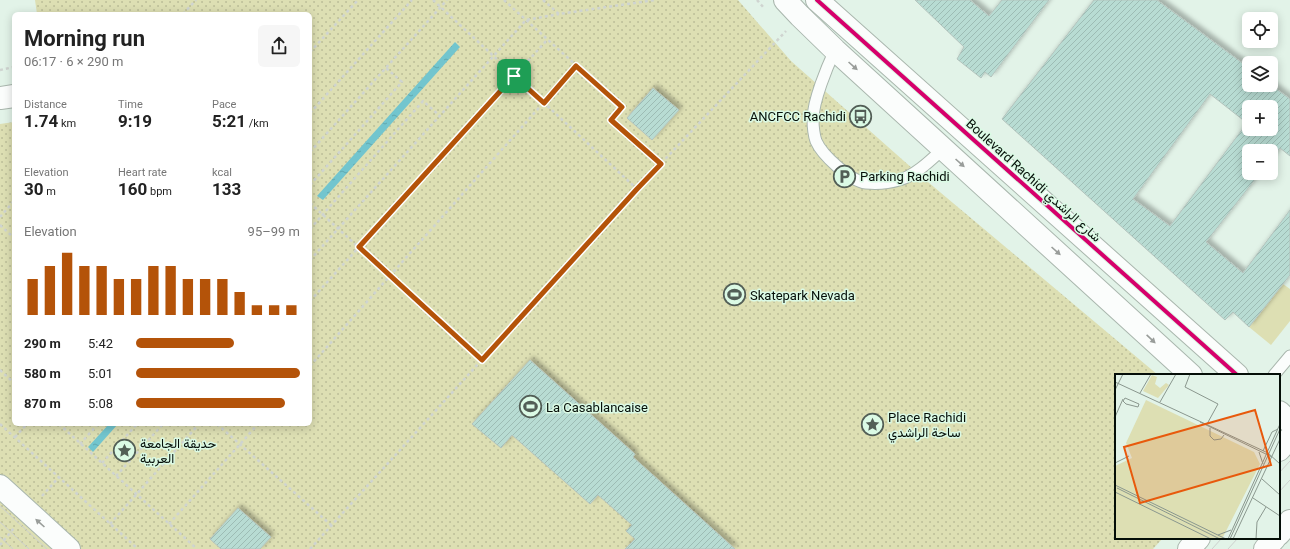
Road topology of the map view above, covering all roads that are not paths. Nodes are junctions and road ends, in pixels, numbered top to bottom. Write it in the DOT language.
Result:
graph roads {
  1 [pos="785,0"];
  2 [pos="810,6"];
  3 [pos="835,50"];
  4 [pos="12,96"];
  5 [pos="0,98"];
  6 [pos="944,148"];
  7 [pos="1290,356"];
  8 [pos="1190,374"];
  9 [pos="1236,374"];
  10 [pos="1275,374"];
  11 [pos="1280,413"];
  12 [pos="1290,422"];
  13 [pos="1290,438"];
  14 [pos="1280,449"];
  15 [pos="1280,458"];
  16 [pos="1290,464"];
  17 [pos="0,486"];
  18 [pos="1290,521"];
  19 [pos="1280,533"];
  20 [pos="1198,539"];
  21 [pos="1274,539"];
  22 [pos="69,549"];
  23 [pos="1189,549"];
  24 [pos="1265,549"];
  1 -- 2 [label="street, Boulevard Rachidi شارع الراشدي"];
  2 -- 3 [label="street, Boulevard Rachidi شارع الراشدي"];
  2 -- 9 [label="street, Boulevard Rachidi شارع الراشدي"];
  3 -- 6 [label="street, Boulevard Rachidi شارع الراشدي, one-way"];
  3 -- 6 [label="lane"];
  4 -- 5 [label="street"];
  6 -- 8 [label="street, Boulevard Rachidi شارع الراشدي, one-way"];
  7 -- 10 [label="lane"];
  11 -- 12 [label="street"];
  13 -- 14 [label="street"];
  15 -- 16 [label="street"];
  22 -- 17 [label="street, one-way"];
  18 -- 19 [label="street"];
  20 -- 23 [label="street"];
  21 -- 24 [label="street"];
}
